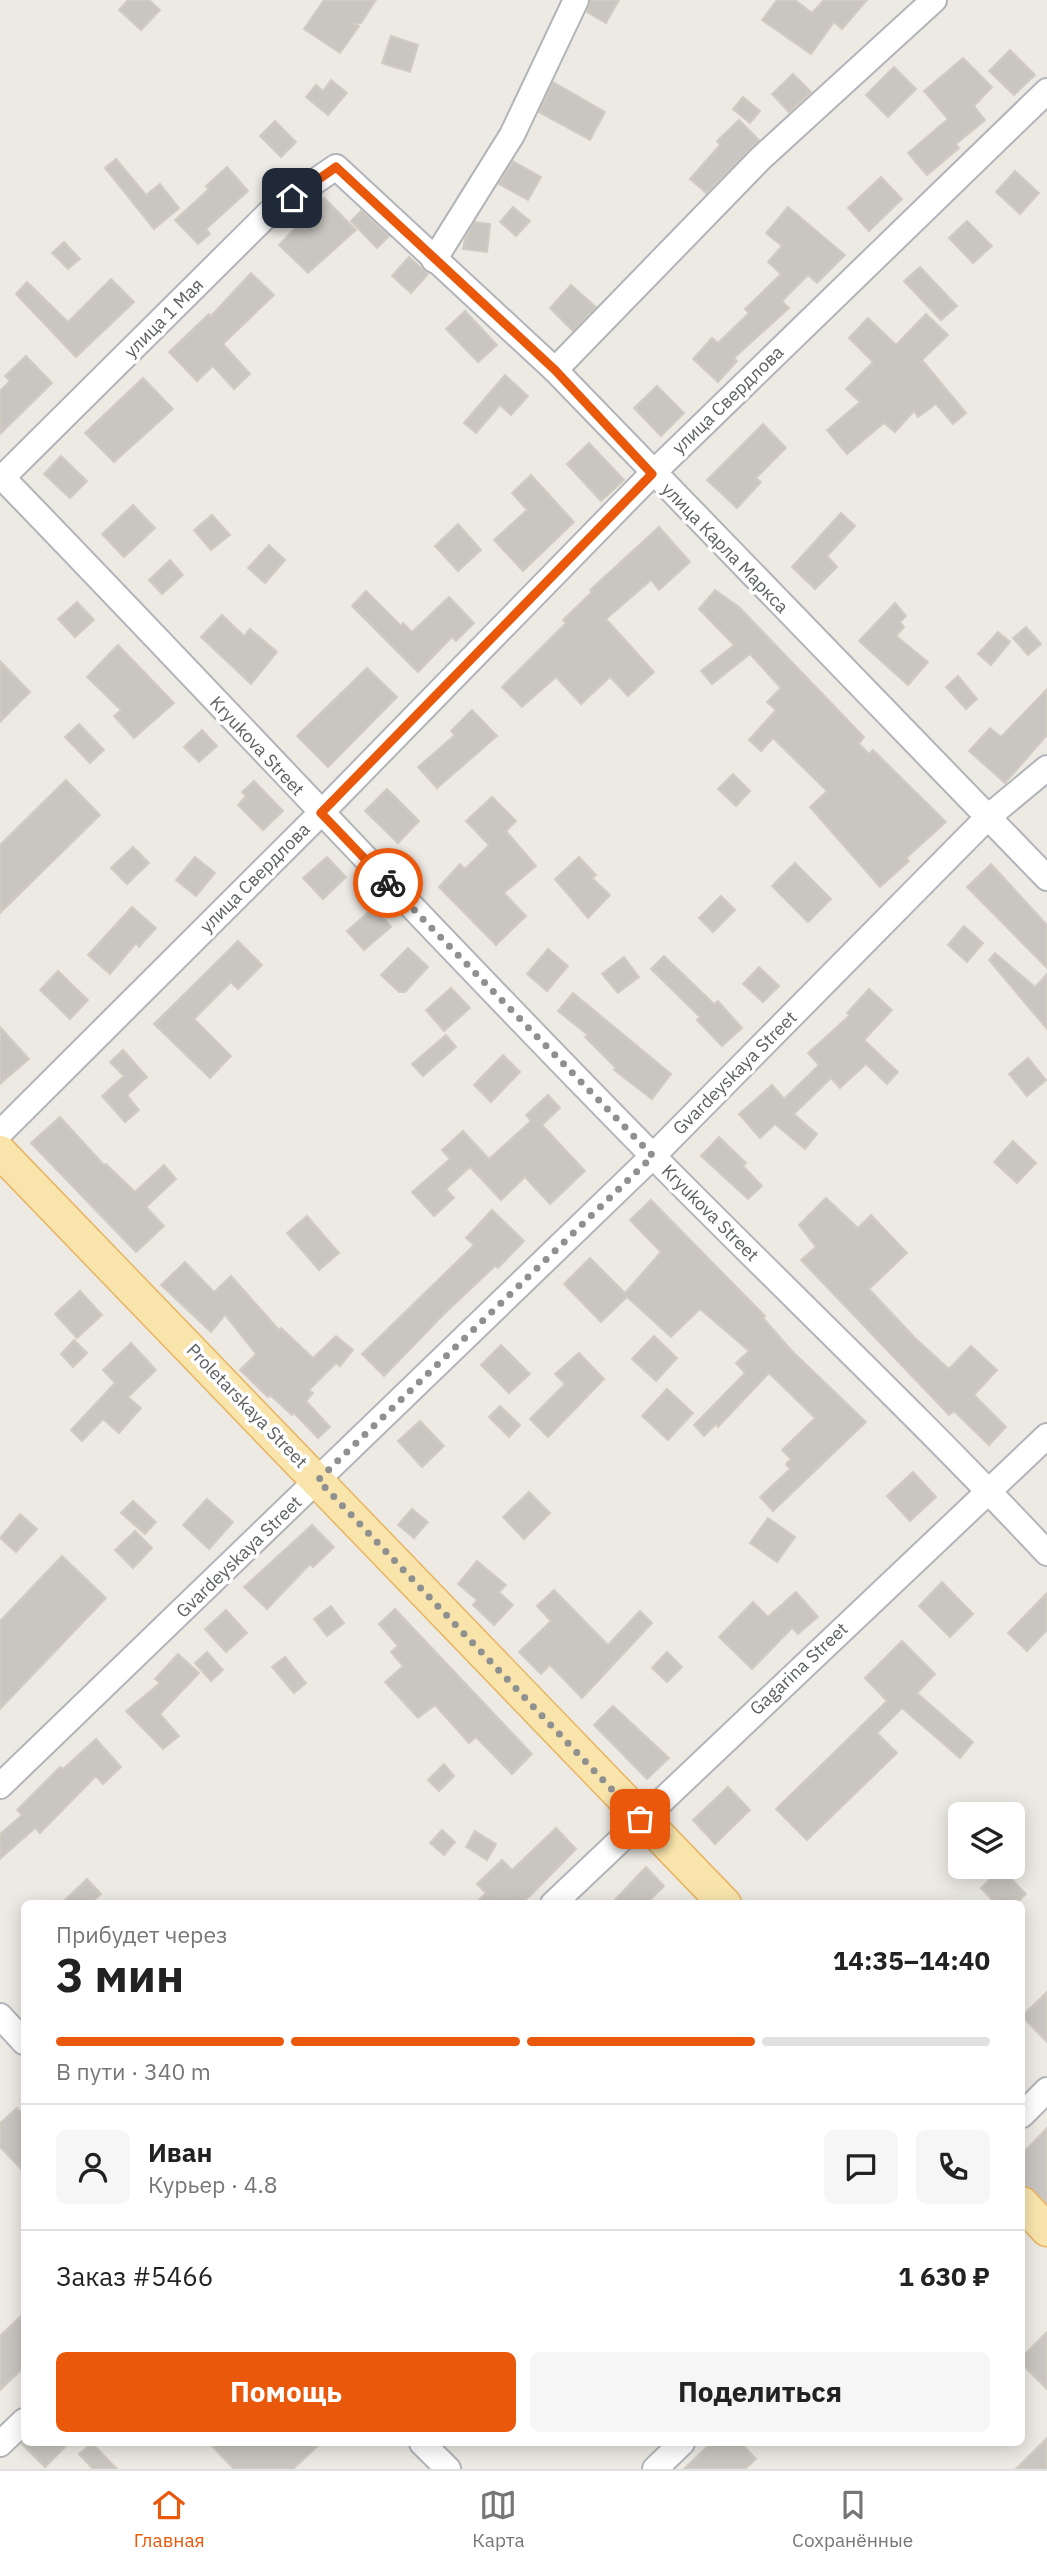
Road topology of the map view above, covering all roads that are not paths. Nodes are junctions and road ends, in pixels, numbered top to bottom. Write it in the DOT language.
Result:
graph roads {
  1 [pos="576,0"];
  2 [pos="934,0"];
  3 [pos="1047,91"];
  4 [pos="336,167"];
  5 [pos="434,260"];
  6 [pos="555,370"];
  7 [pos="652,474"];
  8 [pos="1,478"];
  9 [pos="1047,768"];
  10 [pos="321,813"];
  11 [pos="988,817"];
  12 [pos="1047,878"];
  13 [pos="0,1133"];
  14 [pos="0,1152"];
  15 [pos="653,1156"];
  16 [pos="1047,1437"];
  17 [pos="318,1480"];
  18 [pos="989,1491"];
  19 [pos="1047,1553"];
  20 [pos="0,1786"];
  21 [pos="640,1819"];
  22 [pos="558,1900"];
  23 [pos="721,1900"];
  24 [pos="0,2016"];
  25 [pos="21,2039"];
  26 [pos="1047,2090"];
  27 [pos="1025,2112"];
  28 [pos="1025,2206"];
  29 [pos="1047,2230"];
  30 [pos="21,2424"];
  31 [pos="0,2444"];
  32 [pos="425,2446"];
  33 [pos="679,2446"];
  34 [pos="448,2469"];
  35 [pos="655,2469"];
  1 -- 5 [label="street"];
  2 -- 6 [label="street"];
  3 -- 7 [label="street, улица Свердлова"];
  4 -- 5 [label="street, улица Карла Маркса"];
  4 -- 8 [label="street, улица 1 Мая"];
  5 -- 6 [label="street, улица Карла Маркса"];
  6 -- 7 [label="street, улица Карла Маркса"];
  7 -- 10 [label="street, улица Свердлова"];
  7 -- 11 [label="street, улица Карла Маркса"];
  8 -- 10 [label="street, Kryukova Street"];
  9 -- 11 [label="street, Gvardeyskaya Street"];
  10 -- 13 [label="street, улица Свердлова"];
  10 -- 15 [label="street, Kryukova Street"];
  11 -- 12 [label="street, улица Карла Маркса"];
  11 -- 15 [label="street, Gvardeyskaya Street"];
  14 -- 17 [label="main road, Proletarskaya Street"];
  15 -- 17 [label="street, Gvardeyskaya Street"];
  15 -- 18 [label="street, Kryukova Street"];
  16 -- 18 [label="street, Gagarina Street"];
  17 -- 20 [label="street, Gvardeyskaya Street"];
  17 -- 21 [label="main road, Proletarskaya Street"];
  18 -- 19 [label="street, Kryukova Street"];
  18 -- 21 [label="street, Gagarina Street"];
  21 -- 22 [label="street, Gagarina Street"];
  21 -- 23 [label="main road, Proletarskaya Street"];
  24 -- 25 [label="street"];
  26 -- 27 [label="street"];
  28 -- 29 [label="main road"];
  30 -- 31 [label="street"];
  32 -- 34 [label="street"];
  33 -- 35 [label="street"];
}
